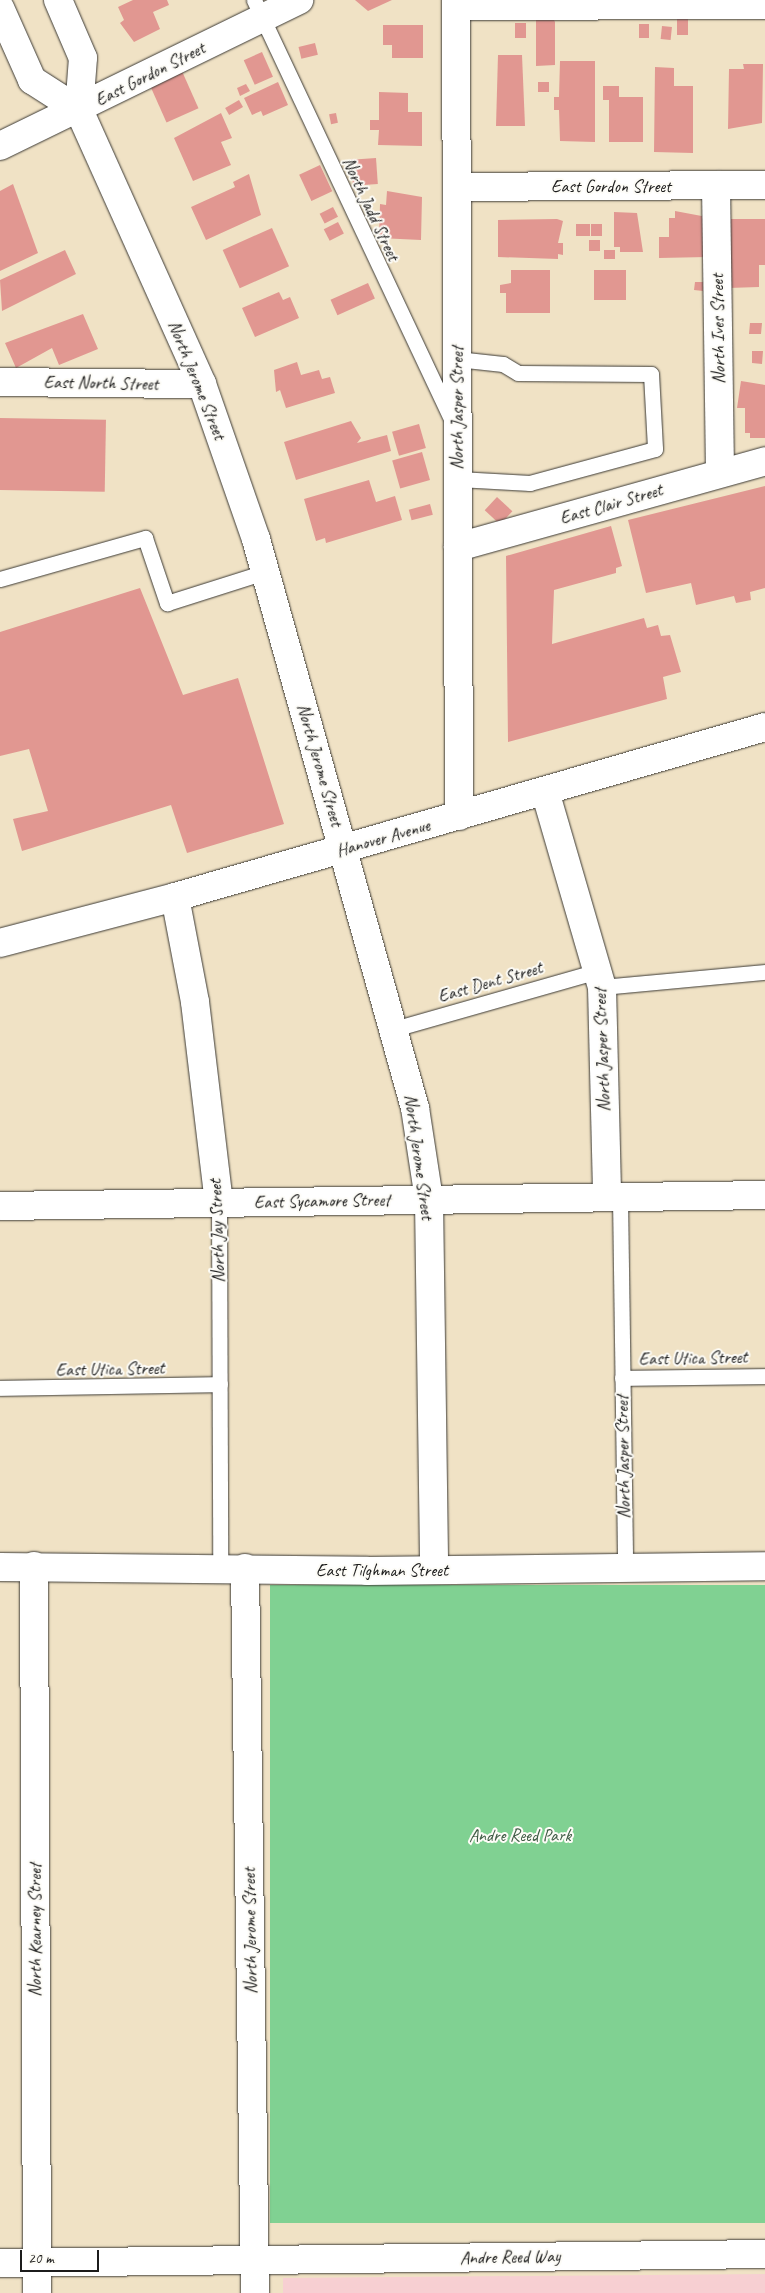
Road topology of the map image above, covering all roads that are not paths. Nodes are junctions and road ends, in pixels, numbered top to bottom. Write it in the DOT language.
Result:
graph roads {
  1 [pos="58,0"];
  2 [pos="299,0"];
  3 [pos="456,3"];
  4 [pos="765,5"];
  5 [pos="0,8"];
  6 [pos="258,8"];
  7 [pos="79,110"];
  8 [pos="0,146"];
  9 [pos="716,185"];
  10 [pos="765,185"];
  11 [pos="457,187"];
  12 [pos="470,361"];
  13 [pos="0,382"];
  14 [pos="202,384"];
  15 [pos="457,431"];
  16 [pos="765,461"];
  17 [pos="720,474"];
  18 [pos="470,480"];
  19 [pos="458,547"];
  20 [pos="265,572"];
  21 [pos="0,579"];
  22 [pos="765,727"];
  23 [pos="545,791"];
  24 [pos="459,816"];
  25 [pos="344,849"];
  26 [pos="175,897"];
  27 [pos="0,943"];
  28 [pos="765,972"];
  29 [pos="599,979"];
  30 [pos="394,1030"];
  31 [pos="765,1195"];
  32 [pos="613,1197"];
  33 [pos="429,1200"];
  34 [pos="219,1202"];
  35 [pos="0,1206"];
  36 [pos="765,1376"];
  37 [pos="622,1378"];
  38 [pos="220,1384"];
  39 [pos="0,1388"];
  40 [pos="34,1566"];
  41 [pos="765,1566"];
  42 [pos="0,1567"];
  43 [pos="233,1568"];
  44 [pos="625,1568"];
  45 [pos="434,1570"];
  46 [pos="765,2254"];
  47 [pos="255,2260"];
  48 [pos="0,2263"];
  49 [pos="37,2263"];
  50 [pos="37,2293"];
  51 [pos="255,2293"];
  1 -- 7 [label="street, North Jerome Street"];
  2 -- 6 [label="street, East Gordon Street"];
  3 -- 4 [label="street"];
  3 -- 11 [label="street, North Jasper Street"];
  5 -- 7 [label="street"];
  6 -- 7 [label="street, East Gordon Street"];
  6 -- 15 [label="lane, North Jadd Street"];
  7 -- 8 [label="street, East Gordon Street"];
  7 -- 14 [label="street, North Jerome Street"];
  9 -- 10 [label="street, East Gordon Street"];
  9 -- 11 [label="street, East Gordon Street"];
  9 -- 17 [label="street, North Ives Street"];
  11 -- 12 [label="street, North Jasper Street"];
  12 -- 15 [label="street, North Jasper Street"];
  12 -- 18 [label="lane"];
  13 -- 14 [label="street, East North Street"];
  14 -- 20 [label="street, North Jerome Street"];
  15 -- 18 [label="street, North Jasper Street"];
  16 -- 17 [label="street, East Clair Street"];
  17 -- 19 [label="street, East Clair Street"];
  18 -- 19 [label="street, North Jasper Street"];
  19 -- 24 [label="street, North Jasper Street"];
  20 -- 21 [label="lane"];
  20 -- 25 [label="street, North Jerome Street"];
  22 -- 23 [label="street, Hanover Avenue"];
  23 -- 24 [label="street, Hanover Avenue"];
  23 -- 29 [label="street, North Jasper Street"];
  24 -- 25 [label="street, Hanover Avenue"];
  25 -- 26 [label="street, Hanover Avenue"];
  25 -- 30 [label="street, North Jerome Street"];
  26 -- 27 [label="street, Hanover Avenue"];
  26 -- 34 [label="street, North Jay Street"];
  28 -- 29 [label="lane, East Dent Street"];
  29 -- 30 [label="lane, East Dent Street"];
  29 -- 32 [label="street, North Jasper Street"];
  30 -- 33 [label="street, North Jerome Street"];
  31 -- 32 [label="street, East Sycamore Street"];
  32 -- 33 [label="street, East Sycamore Street"];
  32 -- 37 [label="lane, North Jasper Street"];
  33 -- 34 [label="street, East Sycamore Street"];
  33 -- 45 [label="street, North Jerome Street"];
  34 -- 35 [label="street, East Sycamore Street"];
  34 -- 38 [label="lane, North Jay Street"];
  36 -- 37 [label="lane, East Utica Street"];
  37 -- 44 [label="lane, North Jasper Street"];
  38 -- 39 [label="lane, East Utica Street"];
  38 -- 43 [label="lane, North Jay Street"];
  40 -- 42 [label="street, East Tilghman Street"];
  40 -- 43 [label="street, East Tilghman Street"];
  40 -- 49 [label="street, North Kearney Street"];
  41 -- 44 [label="street, East Tilghman Street"];
  43 -- 45 [label="street, East Tilghman Street"];
  43 -- 47 [label="street, North Jerome Street"];
  44 -- 45 [label="street, East Tilghman Street"];
  46 -- 47 [label="street, Andre Reed Way"];
  47 -- 49 [label="street, Andre Reed Way"];
  47 -- 51 [label="street, North Jerome Street"];
  48 -- 49 [label="street, Andre Reed Way"];
  49 -- 50 [label="street, North Kearney Street"];
}
